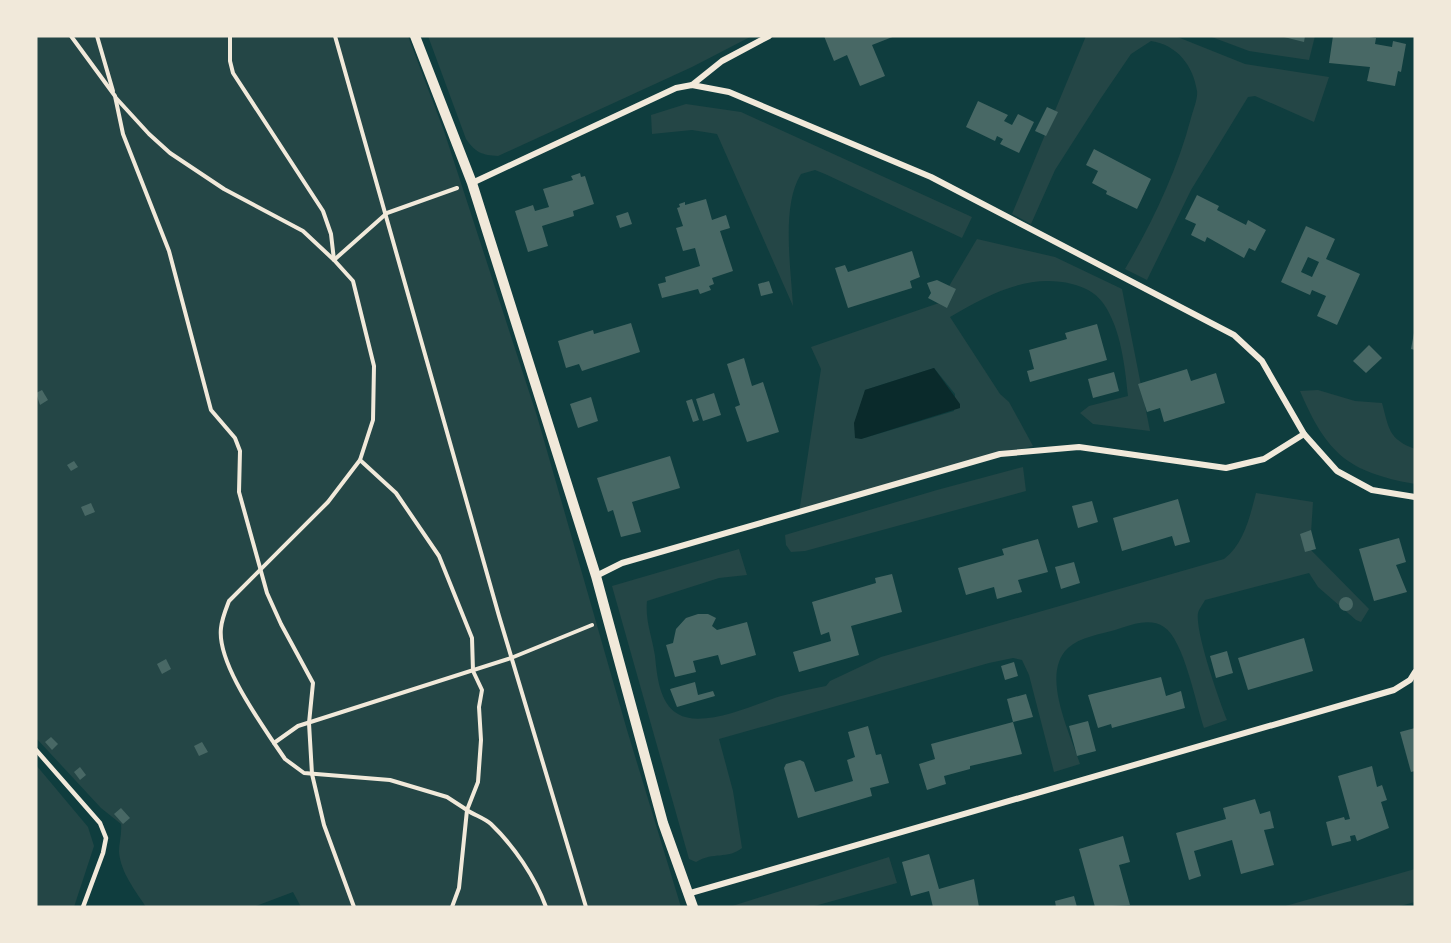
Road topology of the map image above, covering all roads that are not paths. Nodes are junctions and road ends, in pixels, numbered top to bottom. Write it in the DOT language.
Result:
graph roads {
  1 [pos="415,36"];
  2 [pos="769,36"];
  3 [pos="692,85"];
  4 [pos="472,183"];
  5 [pos="1304,434"];
  6 [pos="1415,497"];
  7 [pos="596,576"];
  8 [pos="1415,672"];
  9 [pos="36,750"];
  10 [pos="687,894"];
  11 [pos="83,907"];
  12 [pos="693,907"];
  1 -- 4 [label="street"];
  2 -- 3 [label="street"];
  3 -- 4 [label="street"];
  3 -- 5 [label="street"];
  4 -- 7 [label="street"];
  5 -- 6 [label="street"];
  5 -- 7 [label="street"];
  7 -- 10 [label="street"];
  8 -- 10 [label="street"];
  9 -- 11 [label="lane"];
  10 -- 12 [label="street"];
}
